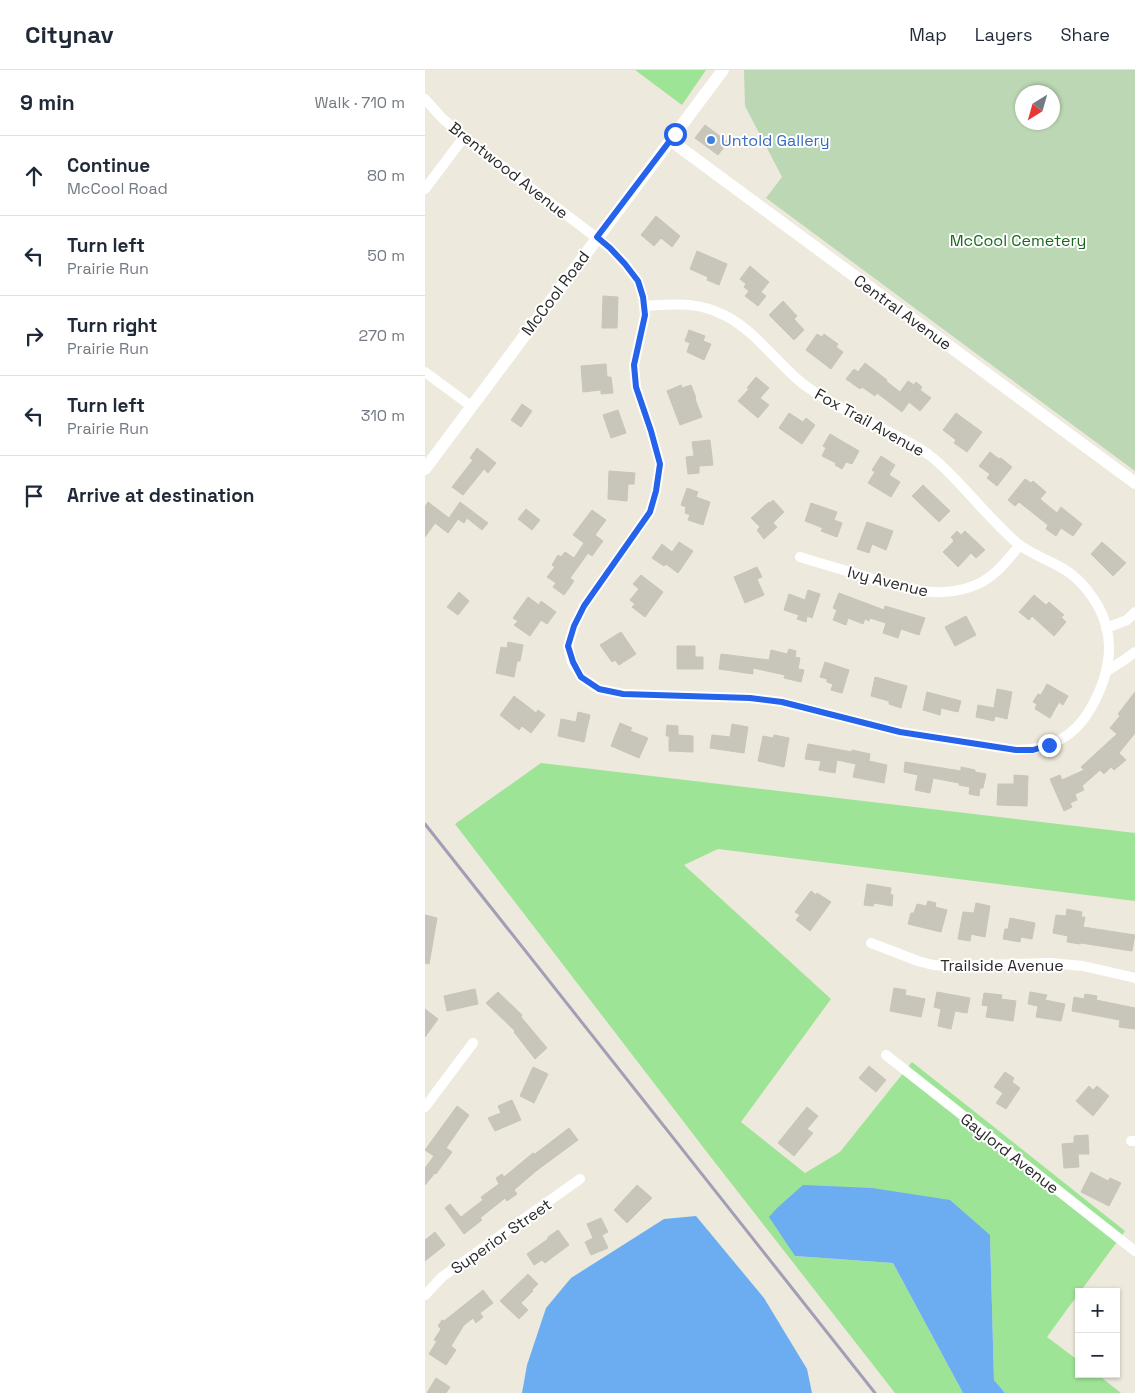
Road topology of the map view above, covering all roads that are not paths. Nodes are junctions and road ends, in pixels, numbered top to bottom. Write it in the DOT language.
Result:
graph roads {
  1 [pos="723,70"];
  2 [pos="425,99"];
  3 [pos="464,137"];
  4 [pos="670,140"];
  5 [pos="425,189"];
  6 [pos="597,237"];
  7 [pos="644,306"];
  8 [pos="425,372"];
  9 [pos="471,406"];
  10 [pos="425,469"];
  11 [pos="1135,483"];
  12 [pos="1024,547"];
  13 [pos="800,557"];
  14 [pos="1135,612"];
  15 [pos="1106,628"];
  16 [pos="1135,652"];
  17 [pos="1107,671"];
  18 [pos="871,943"];
  19 [pos="1135,978"];
  20 [pos="473,1044"];
  21 [pos="886,1055"];
  22 [pos="425,1107"];
  23 [pos="580,1180"];
  24 [pos="1135,1250"];
  25 [pos="425,1296"];
  1 -- 4 [label="street, McCool Road"];
  2 -- 3 [label="street, Brentwood Avenue"];
  3 -- 5 [label="street"];
  3 -- 6 [label="street, Brentwood Avenue"];
  4 -- 6 [label="street, McCool Road"];
  4 -- 11 [label="street, Central Avenue"];
  6 -- 7 [label="street, Brentwood Avenue"];
  6 -- 9 [label="street, McCool Road"];
  7 -- 12 [label="street, Fox Trail Avenue"];
  7 -- 17 [label="street, Brentwood Avenue"];
  8 -- 9 [label="street"];
  9 -- 10 [label="street, McCool Road"];
  12 -- 13 [label="street, Ivy Avenue"];
  12 -- 15 [label="street, Fox Trail Avenue"];
  14 -- 15 [label="street"];
  15 -- 17 [label="street, Fox Trail Avenue"];
  16 -- 17 [label="street"];
  18 -- 19 [label="street, Trailside Avenue"];
  20 -- 22 [label="street"];
  21 -- 24 [label="street, Gaylord Avenue"];
  23 -- 25 [label="street, Superior Street"];
}
